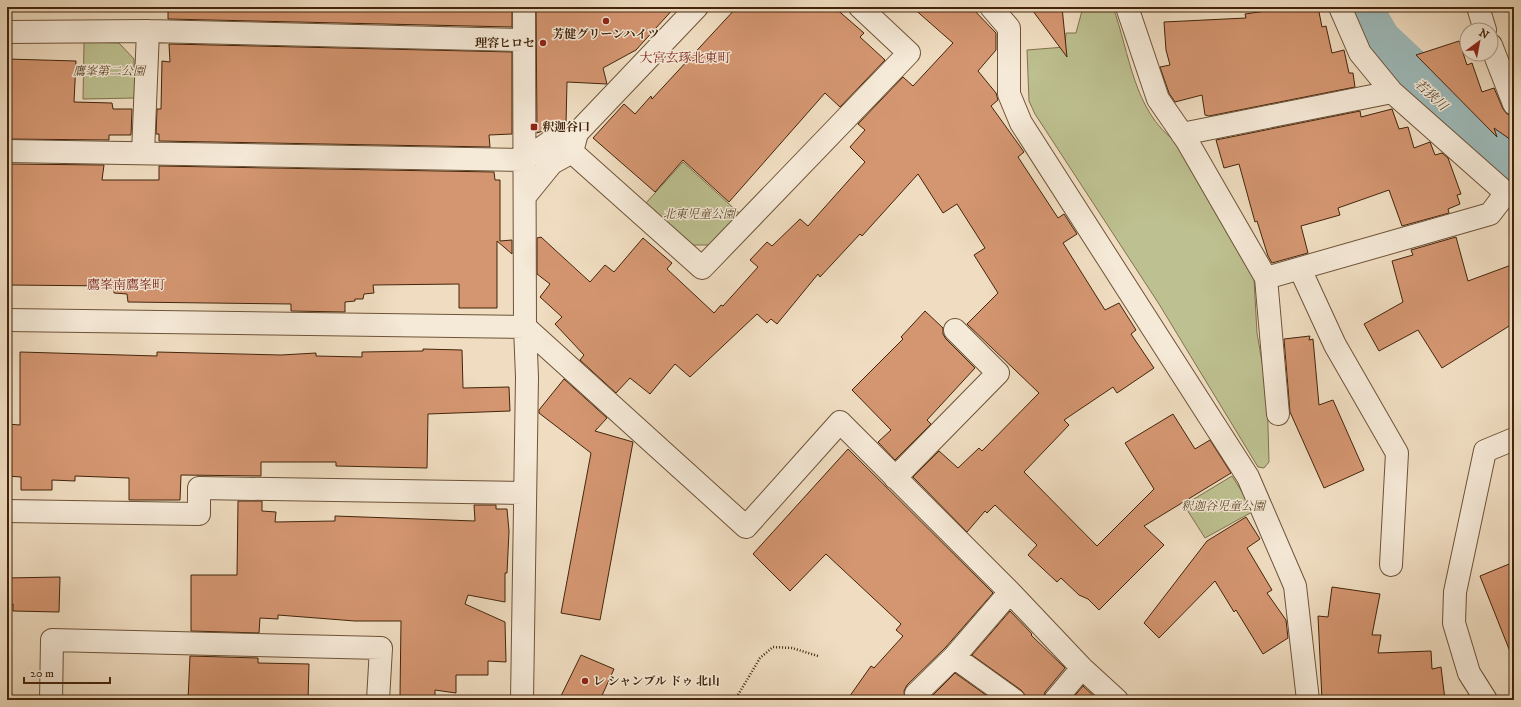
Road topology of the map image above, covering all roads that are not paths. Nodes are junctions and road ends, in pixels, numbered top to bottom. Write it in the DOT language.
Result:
graph roads {
  1 [pos="524,7"];
  2 [pos="697,7"];
  3 [pos="860,7"];
  4 [pos="991,7"];
  5 [pos="1127,7"];
  6 [pos="1340,7"];
  7 [pos="1478,7"];
  8 [pos="1483,22"];
  9 [pos="148,31"];
  10 [pos="7,32"];
  11 [pos="523,40"];
  12 [pos="1498,62"];
  13 [pos="1392,92"];
  14 [pos="1514,104"];
  15 [pos="1182,134"];
  16 [pos="574,142"];
  17 [pos="7,151"];
  18 [pos="143,154"];
  19 [pos="524,160"];
  20 [pos="1510,194"];
  21 [pos="526,195"];
  22 [pos="1300,269"];
  23 [pos="1266,278"];
  24 [pos="7,320"];
  25 [pos="525,327"];
  26 [pos="955,330"];
  27 [pos="1278,414"];
  28 [pos="1514,439"];
  29 [pos="895,478"];
  30 [pos="524,493"];
  31 [pos="7,511"];
  32 [pos="1391,565"];
  33 [pos="1010,592"];
  34 [pos="954,657"];
  35 [pos="1082,668"];
  36 [pos="916,694"];
  37 [pos="51,700"];
  38 [pos="378,700"];
  39 [pos="522,700"];
  40 [pos="1014,700"];
  41 [pos="1055,700"];
  42 [pos="1117,700"];
  43 [pos="1308,700"];
  44 [pos="1486,700"];
  1 -- 11 [label="street"];
  2 -- 16 [label="street"];
  3 -- 16 [label="street"];
  4 -- 43 [label="street"];
  5 -- 15 [label="street"];
  6 -- 13 [label="street"];
  7 -- 8 [label="street"];
  9 -- 10 [label="street"];
  9 -- 11 [label="street"];
  9 -- 18 [label="street"];
  11 -- 19 [label="street"];
  12 -- 14 [label="street"];
  13 -- 15 [label="street"];
  13 -- 20 [label="street"];
  15 -- 23 [label="street"];
  16 -- 19 [label="street"];
  16 -- 21 [label="street"];
  17 -- 18 [label="street"];
  18 -- 19 [label="street"];
  19 -- 21 [label="street"];
  20 -- 22 [label="street"];
  21 -- 25 [label="street"];
  22 -- 23 [label="street"];
  22 -- 32 [label="street"];
  23 -- 27 [label="street"];
  24 -- 25 [label="street"];
  25 -- 29 [label="street"];
  25 -- 30 [label="street"];
  26 -- 29 [label="street"];
  28 -- 44 [label="street"];
  29 -- 33 [label="street"];
  30 -- 31 [label="street"];
  30 -- 39 [label="street"];
  33 -- 34 [label="street"];
  33 -- 35 [label="street"];
  34 -- 36 [label="street"];
  34 -- 40 [label="street"];
  35 -- 41 [label="street"];
  35 -- 42 [label="street"];
  37 -- 38 [label="street"];
}
